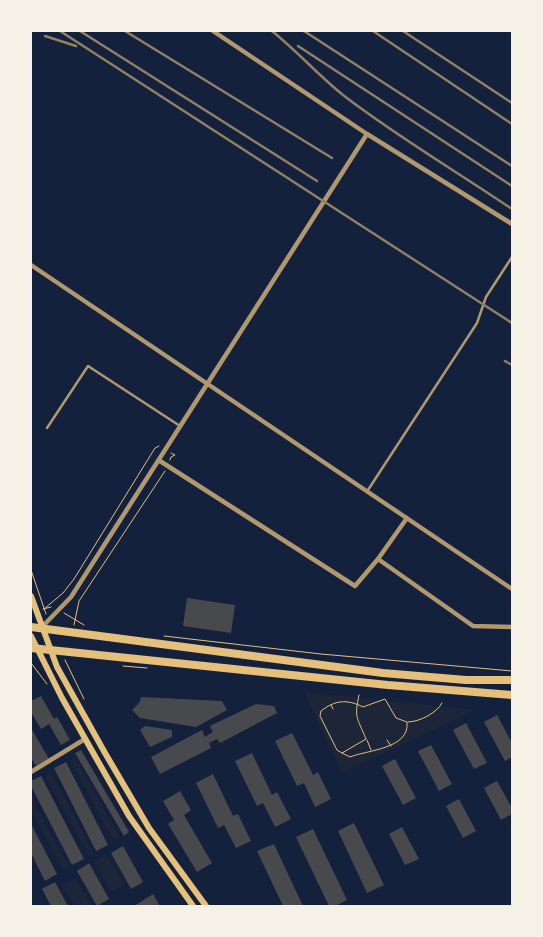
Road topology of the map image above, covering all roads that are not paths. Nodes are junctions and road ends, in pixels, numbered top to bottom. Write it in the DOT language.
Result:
graph roads {
  1 [pos="213,31"];
  2 [pos="367,134"];
  3 [pos="512,224"];
  4 [pos="512,258"];
  5 [pos="31,265"];
  6 [pos="208,386"];
  7 [pos="181,427"];
  8 [pos="47,428"];
  9 [pos="160,461"];
  10 [pos="368,490"];
  11 [pos="407,518"];
  12 [pos="378,559"];
  13 [pos="512,589"];
  14 [pos="31,596"];
  15 [pos="31,627"];
  16 [pos="512,627"];
  17 [pos="42,628"];
  18 [pos="31,636"];
  19 [pos="33,648"];
  20 [pos="49,650"];
  21 [pos="512,680"];
  22 [pos="512,695"];
  23 [pos="85,739"];
  24 [pos="31,772"];
  25 [pos="193,906"];
  26 [pos="206,906"];
  1 -- 2 [label="street"];
  2 -- 3 [label="street"];
  2 -- 6 [label="street"];
  4 -- 10 [label="lane"];
  5 -- 6 [label="street"];
  6 -- 7 [label="street"];
  6 -- 10 [label="street"];
  7 -- 8 [label="lane"];
  7 -- 9 [label="street"];
  9 -- 12 [label="street"];
  9 -- 17 [label="street"];
  10 -- 11 [label="street"];
  11 -- 12 [label="street"];
  11 -- 13 [label="street"];
  12 -- 16 [label="street"];
  14 -- 17 [label="main road"];
  15 -- 17 [label="main road"];
  17 -- 20 [label="main road"];
  17 -- 21 [label="main road"];
  18 -- 19 [label="main road"];
  19 -- 20 [label="main road"];
  19 -- 23 [label="main road"];
  20 -- 22 [label="main road"];
  20 -- 26 [label="main road"];
  23 -- 24 [label="street"];
  23 -- 25 [label="main road"];
}
